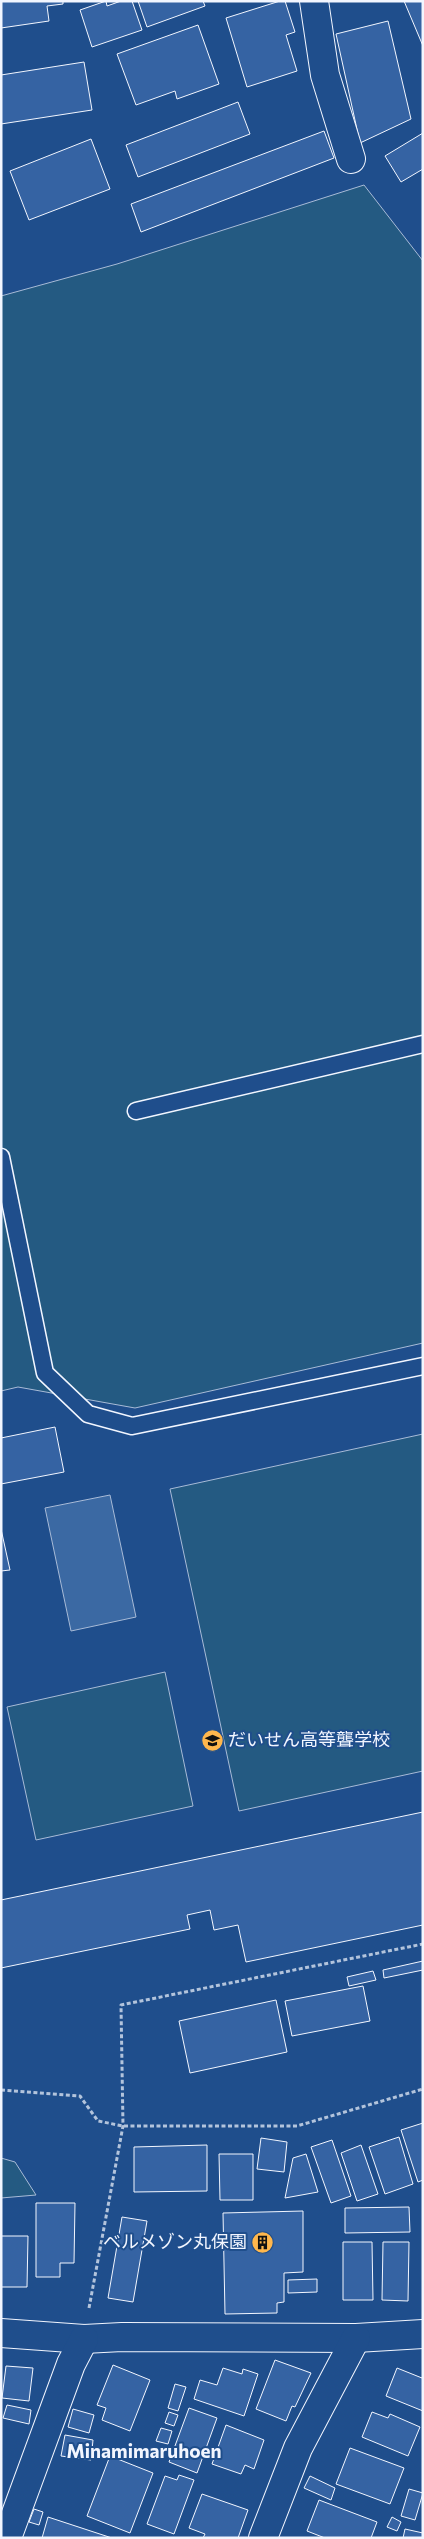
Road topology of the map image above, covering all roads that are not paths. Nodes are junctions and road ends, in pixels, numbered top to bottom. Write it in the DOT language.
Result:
graph roads {
  1 [pos="314,1"];
  2 [pos="351,159"];
  3 [pos="423,1044"];
  4 [pos="136,1111"];
  5 [pos="1,1156"];
  6 [pos="423,1366"];
  7 [pos="1,2333"];
  8 [pos="423,2334"];
  9 [pos="356,2338"];
  10 [pos="84,2339"];
  11 [pos="7,2538"];
  12 [pos="263,2538"];
  1 -- 2 [label="street"];
  3 -- 4 [label="lane"];
  5 -- 6 [label="lane"];
  7 -- 10 [label="street"];
  8 -- 9 [label="street"];
  9 -- 10 [label="street"];
  9 -- 12 [label="street"];
  10 -- 11 [label="street"];
}
